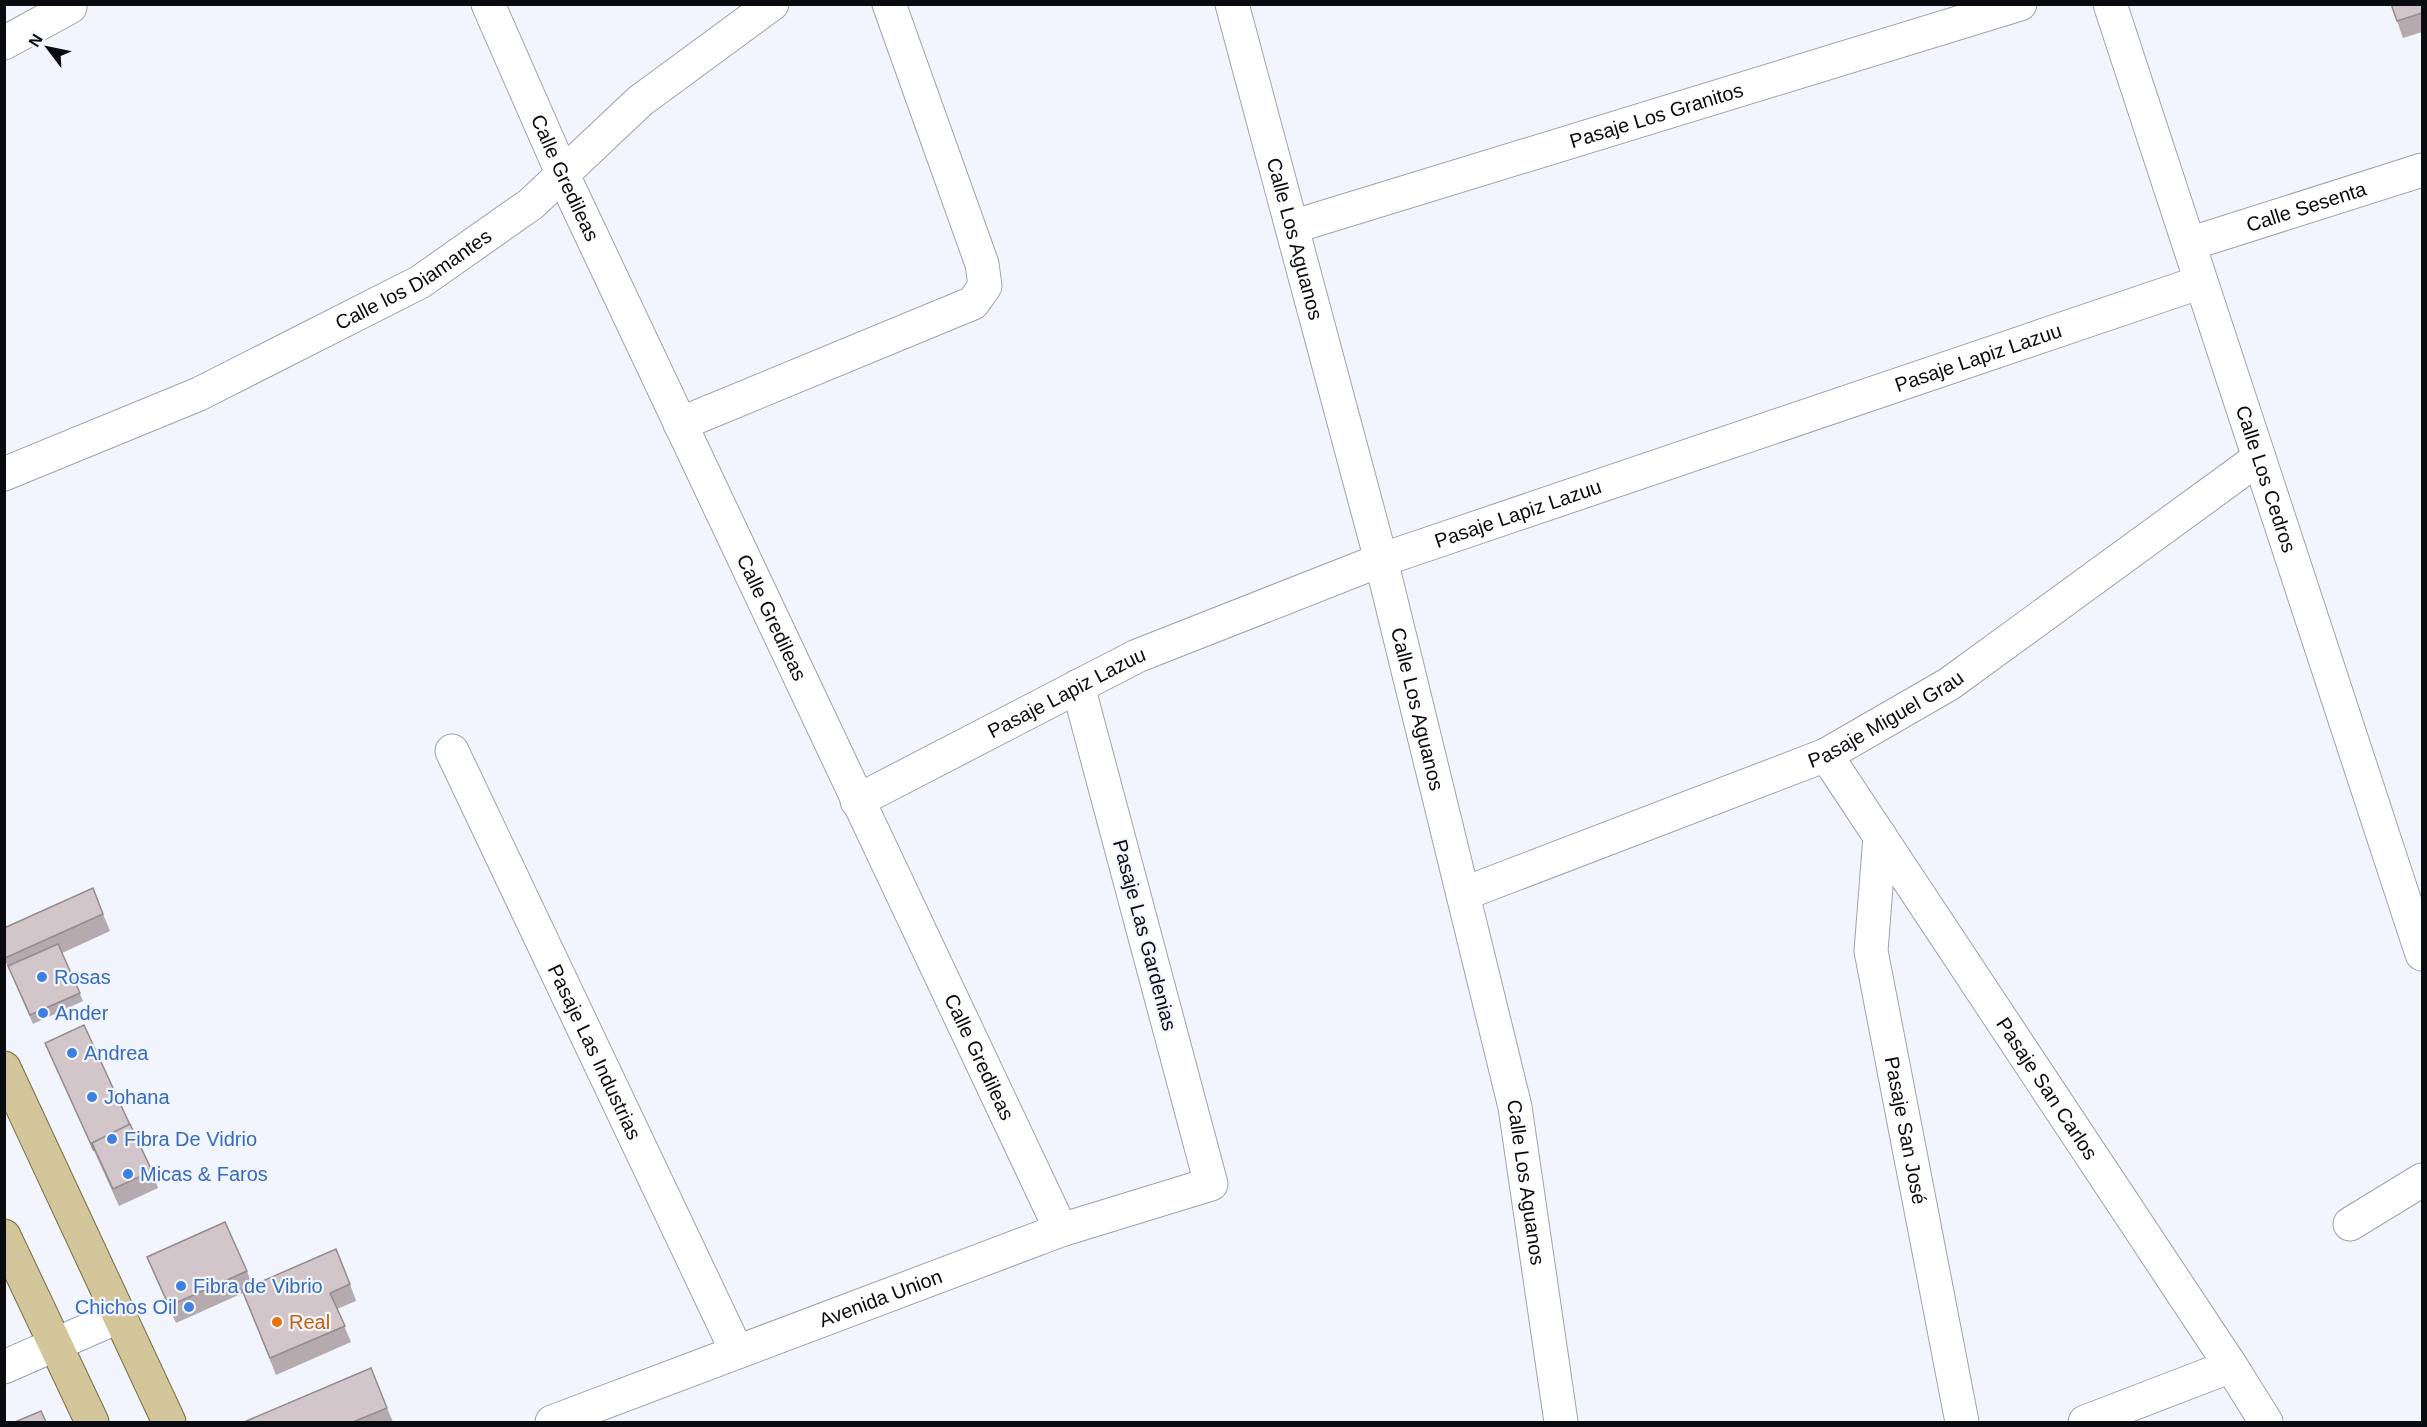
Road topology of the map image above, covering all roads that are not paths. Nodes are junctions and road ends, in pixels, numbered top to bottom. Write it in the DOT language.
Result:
graph roads {
  1 [pos="488,4"];
  2 [pos="772,4"];
  3 [pos="889,4"];
  4 [pos="1232,4"];
  5 [pos="2020,4"];
  6 [pos="2110,4"];
  7 [pos="70,7"];
  8 [pos="4,43"];
  9 [pos="2422,170"];
  10 [pos="562,175"];
  11 [pos="1292,227"];
  12 [pos="2189,244"];
  13 [pos="2201,282"];
  14 [pos="680,424"];
  15 [pos="2259,458"];
  16 [pos="4,474"];
  17 [pos="1381,560"];
  18 [pos="1078,686"];
  19 [pos="452,751"];
  20 [pos="1826,755"];
  21 [pos="857,801"];
  22 [pos="1880,836"];
  23 [pos="1463,894"];
  24 [pos="2422,954"];
  25 [pos="4,1068"];
  26 [pos="2422,1180"];
  27 [pos="1211,1184"];
  28 [pos="2350,1224"];
  29 [pos="1061,1230"];
  30 [pos="4,1236"];
  31 [pos="120,1316"];
  32 [pos="56,1346"];
  33 [pos="737,1353"];
  34 [pos="2231,1366"];
  35 [pos="4,1367"];
  36 [pos="92,1422"];
  37 [pos="169,1422"];
  38 [pos="552,1422"];
  39 [pos="1561,1422"];
  40 [pos="1962,1422"];
  41 [pos="2085,1422"];
  42 [pos="2266,1422"];
  1 -- 10 [label="street, Calle Gredileas"];
  2 -- 10 [label="street, Calle los Diamantes"];
  3 -- 14 [label="street"];
  4 -- 11 [label="street, Calle Los Aguanos"];
  5 -- 11 [label="street, Pasaje Los Granitos"];
  6 -- 12 [label="street, Calle Los Cedros"];
  7 -- 8 [label="street"];
  9 -- 12 [label="street, Calle Sesenta"];
  10 -- 14 [label="street, Calle Gredileas"];
  10 -- 16 [label="street, Calle los Diamantes"];
  11 -- 17 [label="street, Calle Los Aguanos"];
  12 -- 13 [label="street, Calle Los Cedros"];
  13 -- 15 [label="street, Calle Los Cedros"];
  13 -- 17 [label="street, Pasaje Lapiz Lazuu"];
  14 -- 21 [label="street, Calle Gredileas"];
  15 -- 20 [label="street, Pasaje Miguel Grau"];
  15 -- 24 [label="street, Calle Los Cedros"];
  17 -- 18 [label="street, Pasaje Lapiz Lazuu"];
  17 -- 23 [label="street, Calle Los Aguanos"];
  18 -- 21 [label="street, Pasaje Lapiz Lazuu"];
  18 -- 27 [label="street, Pasaje Las Gardenias"];
  19 -- 33 [label="street, Pasaje Las Industrias"];
  20 -- 22 [label="street, Pasaje San Carlos"];
  20 -- 23 [label="street, Pasaje Miguel Grau"];
  21 -- 29 [label="street, Calle Gredileas"];
  22 -- 34 [label="street, Pasaje San Carlos"];
  22 -- 40 [label="street, Pasaje San José"];
  23 -- 39 [label="street, Calle Los Aguanos"];
  25 -- 31 [label="main road"];
  26 -- 28 [label="street"];
  27 -- 29 [label="street, Avenida Union"];
  29 -- 33 [label="street, Avenida Union"];
  30 -- 32 [label="main road"];
  31 -- 32 [label="street"];
  31 -- 37 [label="main road"];
  32 -- 35 [label="street"];
  32 -- 36 [label="main road"];
  33 -- 38 [label="street, Avenida Union"];
  34 -- 41 [label="street"];
  34 -- 42 [label="street, Pasaje San Carlos"];
}
